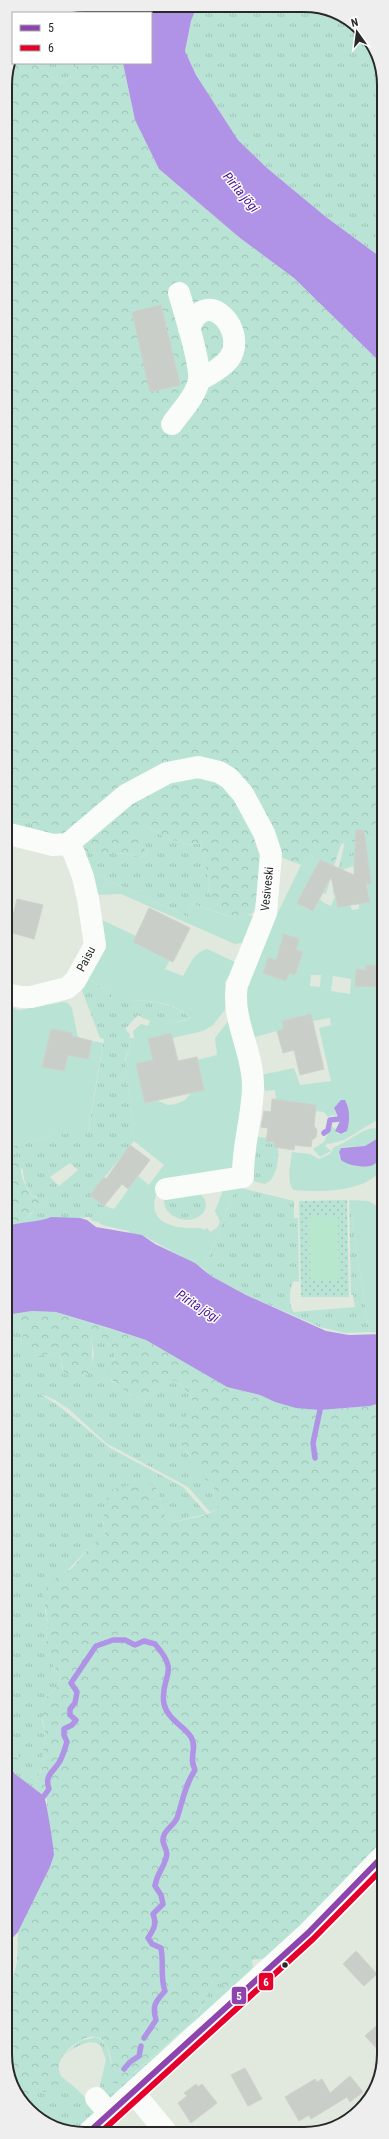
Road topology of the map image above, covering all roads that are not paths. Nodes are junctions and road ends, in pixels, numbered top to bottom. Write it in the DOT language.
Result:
graph roads {
  1 [pos="180,292"];
  2 [pos="189,329"];
  3 [pos="199,380"];
  4 [pos="172,424"];
  5 [pos="12,835"];
  6 [pos="68,844"];
  7 [pos="12,995"];
  8 [pos="166,1189"];
  9 [pos="377,1862"];
  10 [pos="134,2093"];
  11 [pos="92,2127"];
  12 [pos="162,2127"];
  1 -- 2 [label="street"];
  2 -- 3 [label="street"];
  2 -- 3 [label="street"];
  3 -- 4 [label="street"];
  5 -- 6 [label="street"];
  6 -- 7 [label="street, Paisu"];
  6 -- 8 [label="street, Vesiveski"];
  9 -- 10 [label="street"];
  10 -- 11 [label="street"];
  10 -- 12 [label="street"];
}
